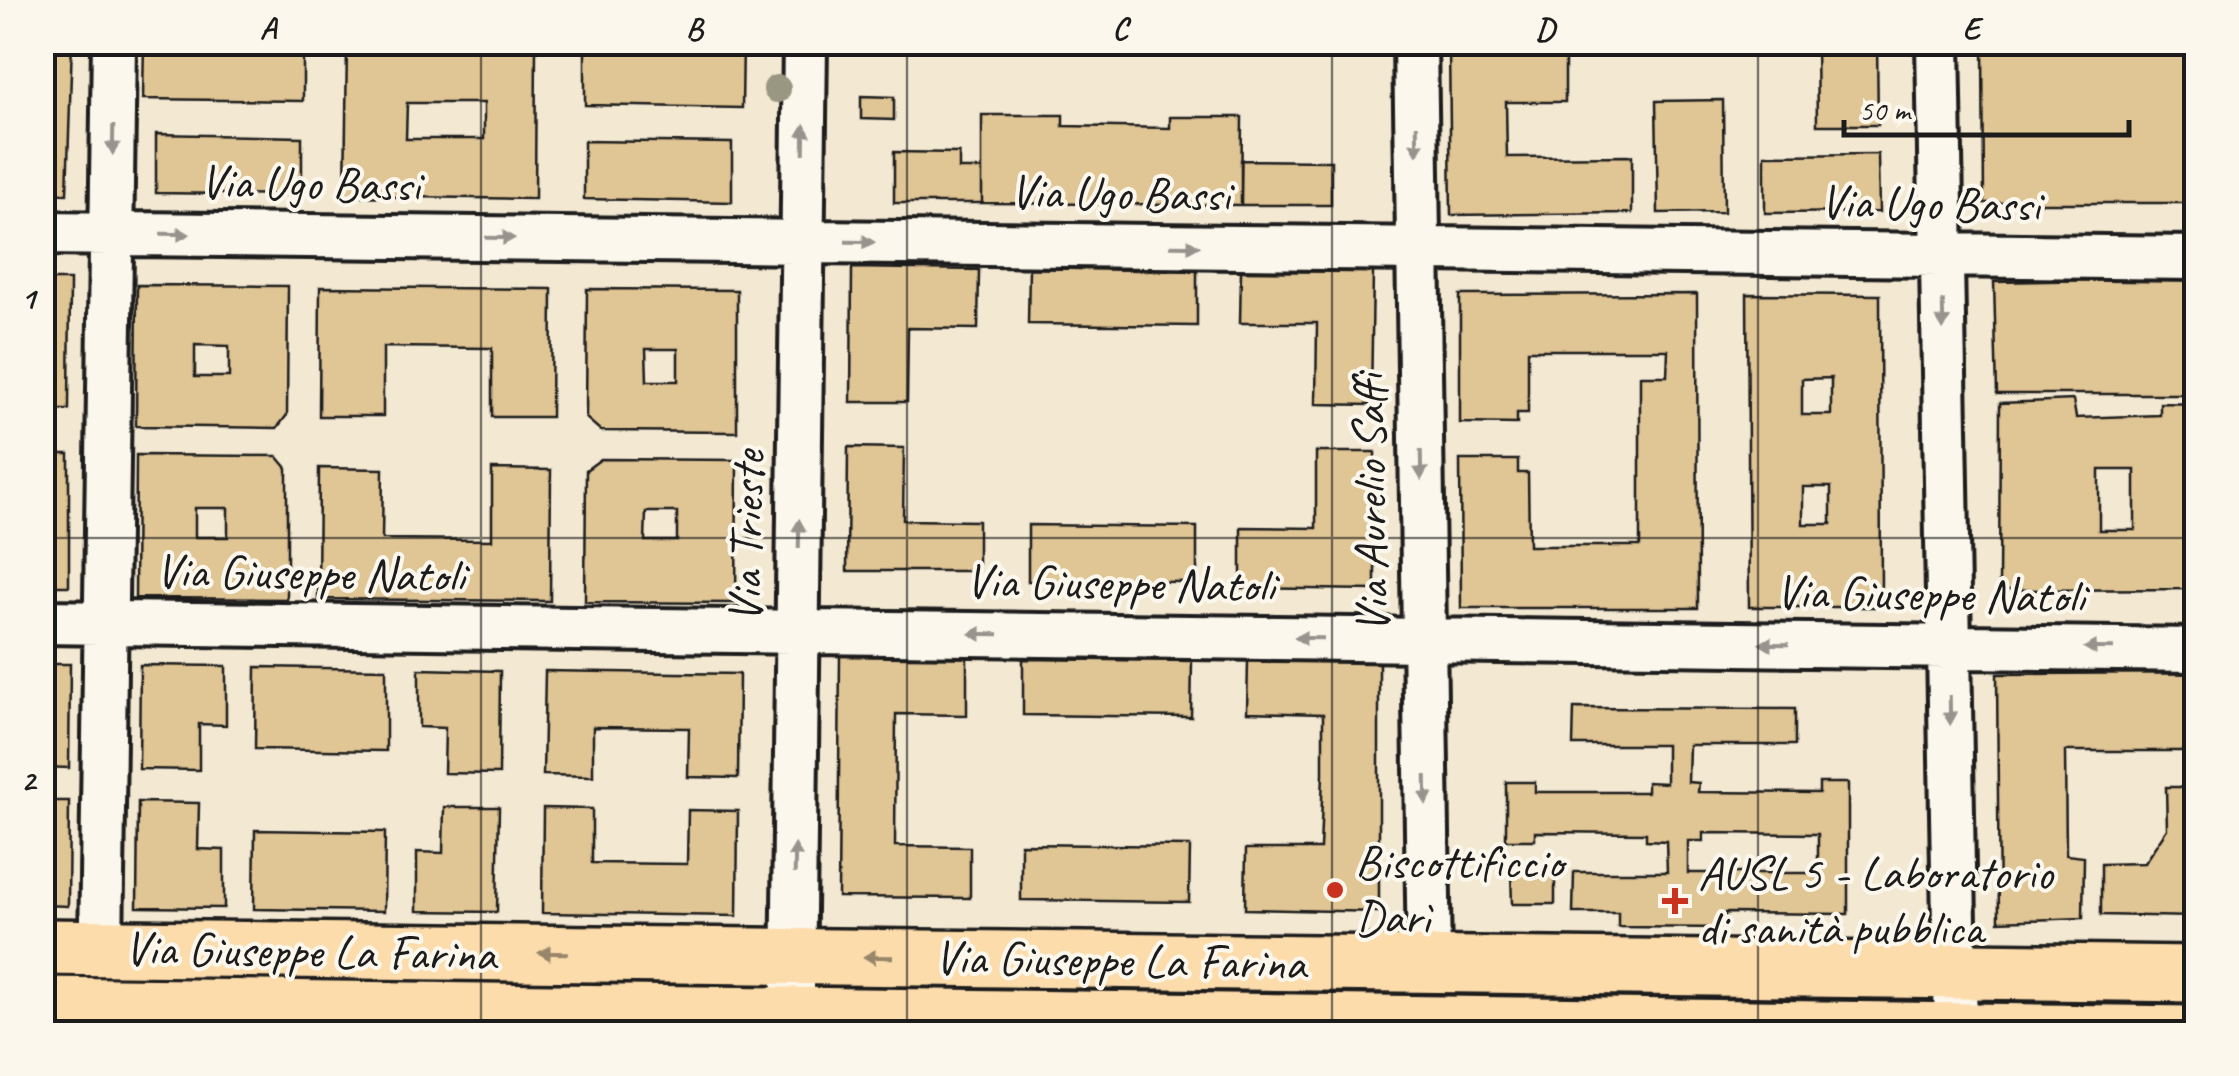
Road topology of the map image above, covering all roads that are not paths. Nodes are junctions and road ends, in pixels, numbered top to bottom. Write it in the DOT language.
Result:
graph roads {
  1 [pos="114,42"];
  2 [pos="805,42"];
  3 [pos="1416,42"];
  4 [pos="1938,42"];
  5 [pos="42,232"];
  6 [pos="112,234"];
  7 [pos="802,242"];
  8 [pos="1418,249"];
  9 [pos="1942,255"];
  10 [pos="2196,258"];
  11 [pos="42,622"];
  12 [pos="106,622"];
  13 [pos="798,632"];
  14 [pos="1424,640"];
  15 [pos="1949,646"];
  16 [pos="2196,650"];
  17 [pos="42,947"];
  18 [pos="101,948"];
  19 [pos="794,956"];
  20 [pos="1428,964"];
  21 [pos="1955,971"];
  22 [pos="2196,974"];
  23 [pos="42,1005"];
  24 [pos="100,1020"];
  25 [pos="466,1022"];
  26 [pos="793,1024"];
  27 [pos="1428,1028"];
  28 [pos="1956,1032"];
  29 [pos="2191,1034"];
  1 -- 6 [label="street, one-way"];
  7 -- 2 [label="street, Via Trieste, one-way"];
  3 -- 8 [label="street, Via Aurelio Saffi, one-way"];
  4 -- 9 [label="street"];
  5 -- 6 [label="street, Via Ugo Bassi"];
  6 -- 7 [label="street, Via Ugo Bassi, one-way"];
  6 -- 12 [label="street"];
  7 -- 8 [label="street, Via Ugo Bassi, one-way"];
  13 -- 7 [label="street, Via Trieste, one-way"];
  8 -- 9 [label="street, Via Ugo Bassi"];
  8 -- 14 [label="street, Via Aurelio Saffi, one-way"];
  9 -- 10 [label="street, Via Ugo Bassi"];
  9 -- 15 [label="street, one-way"];
  11 -- 12 [label="street, Via Giuseppe Natoli"];
  12 -- 13 [label="street, Via Giuseppe Natoli"];
  12 -- 18 [label="street"];
  14 -- 13 [label="street, Via Giuseppe Natoli, one-way"];
  19 -- 13 [label="street, Via Trieste, one-way"];
  15 -- 14 [label="street, Via Giuseppe Natoli, one-way"];
  14 -- 20 [label="street, Via Aurelio Saffi, one-way"];
  16 -- 15 [label="street, Via Giuseppe Natoli, one-way"];
  15 -- 21 [label="street, one-way"];
  17 -- 18 [label="main road, Via Giuseppe La Farina"];
  19 -- 18 [label="main road, Via Giuseppe La Farina, one-way"];
  20 -- 19 [label="main road, Via Giuseppe La Farina, one-way"];
  19 -- 26 [label="street, Via Trieste"];
  20 -- 21 [label="main road, Via Giuseppe La Farina"];
  21 -- 22 [label="main road, Via Giuseppe La Farina"];
  21 -- 28 [label="street"];
  23 -- 24 [label="main road, Via Giuseppe La Farina"];
  24 -- 25 [label="main road, Via Giuseppe La Farina"];
  25 -- 26 [label="main road, Via Giuseppe La Farina"];
  26 -- 27 [label="main road, Via Giuseppe La Farina"];
  27 -- 28 [label="main road, Via Giuseppe La Farina"];
  28 -- 29 [label="main road, Via Giuseppe La Farina"];
}
